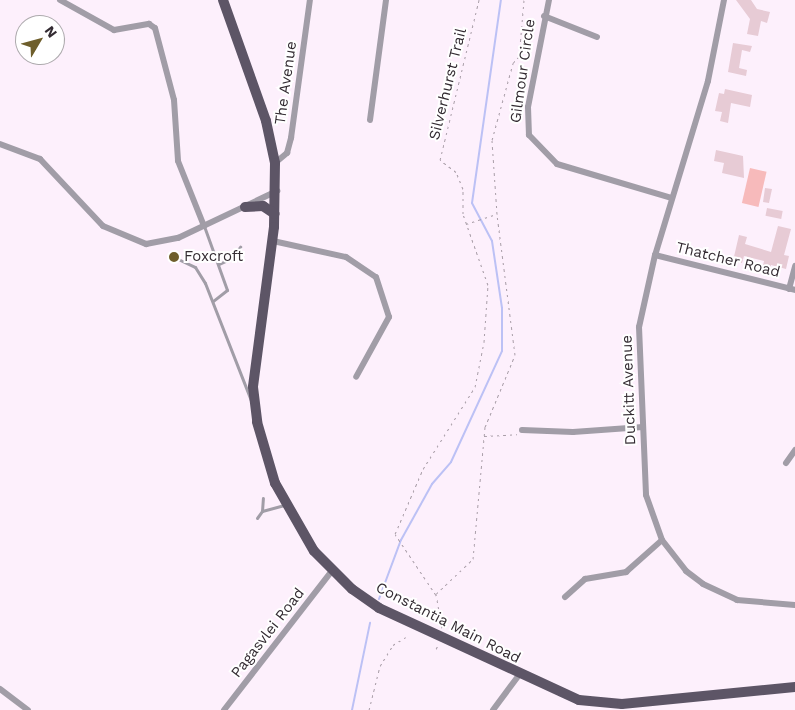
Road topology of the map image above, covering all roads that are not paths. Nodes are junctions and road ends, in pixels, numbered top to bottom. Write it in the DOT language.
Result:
graph roads {
  1 [pos="60,0"];
  2 [pos="223,0"];
  3 [pos="310,0"];
  4 [pos="386,0"];
  5 [pos="549,0"];
  6 [pos="724,0"];
  7 [pos="544,16"];
  8 [pos="596,37"];
  9 [pos="370,120"];
  10 [pos="0,144"];
  11 [pos="276,163"];
  12 [pos="276,191"];
  13 [pos="672,198"];
  14 [pos="245,207"];
  15 [pos="275,214"];
  16 [pos="204,226"];
  17 [pos="273,241"];
  18 [pos="240,247"];
  19 [pos="656,255"];
  20 [pos="178,259"];
  21 [pos="219,264"];
  22 [pos="795,266"];
  23 [pos="792,289"];
  24 [pos="213,301"];
  25 [pos="356,377"];
  26 [pos="255,404"];
  27 [pos="643,427"];
  28 [pos="522,430"];
  29 [pos="795,450"];
  30 [pos="786,463"];
  31 [pos="263,498"];
  32 [pos="286,505"];
  33 [pos="262,511"];
  34 [pos="257,518"];
  35 [pos="662,540"];
  36 [pos="332,571"];
  37 [pos="564,597"];
  38 [pos="795,605"];
  39 [pos="519,675"];
  40 [pos="795,687"];
  41 [pos="0,690"];
  42 [pos="28,710"];
  43 [pos="224,710"];
  44 [pos="493,710"];
  1 -- 16 [label="street"];
  2 -- 11 [label="main road, Constantia Main Road"];
  3 -- 11 [label="street, The Avenue"];
  4 -- 9 [label="street"];
  5 -- 7 [label="street, Gilmour Circle"];
  6 -- 13 [label="street, Duckitt Avenue"];
  7 -- 8 [label="street"];
  7 -- 13 [label="street, Gilmour Circle"];
  10 -- 16 [label="street"];
  11 -- 12 [label="main road, Constantia Main Road"];
  12 -- 14 [label="street"];
  12 -- 15 [label="main road, Constantia Main Road"];
  13 -- 19 [label="street, Duckitt Avenue"];
  14 -- 15 [label="main road"];
  14 -- 16 [label="street"];
  15 -- 17 [label="main road, Constantia Main Road"];
  16 -- 21 [label="lane"];
  17 -- 25 [label="street"];
  17 -- 26 [label="main road, Constantia Main Road"];
  18 -- 21 [label="lane"];
  19 -- 23 [label="street, Thatcher Road"];
  19 -- 27 [label="street, Duckitt Avenue"];
  20 -- 24 [label="lane"];
  21 -- 24 [label="lane"];
  22 -- 23 [label="street"];
  24 -- 26 [label="lane"];
  26 -- 32 [label="main road, Constantia Main Road"];
  27 -- 28 [label="street"];
  27 -- 35 [label="street, Duckitt Avenue"];
  29 -- 30 [label="street"];
  31 -- 33 [label="lane"];
  32 -- 33 [label="lane"];
  32 -- 36 [label="main road, Constantia Main Road"];
  33 -- 34 [label="lane"];
  35 -- 37 [label="street"];
  35 -- 38 [label="street, Duckitt Avenue"];
  36 -- 39 [label="main road, Constantia Main Road"];
  36 -- 43 [label="street, Pagasvlei Road"];
  39 -- 40 [label="main road, Constantia Main Road"];
  39 -- 44 [label="street"];
  41 -- 42 [label="street"];
}
